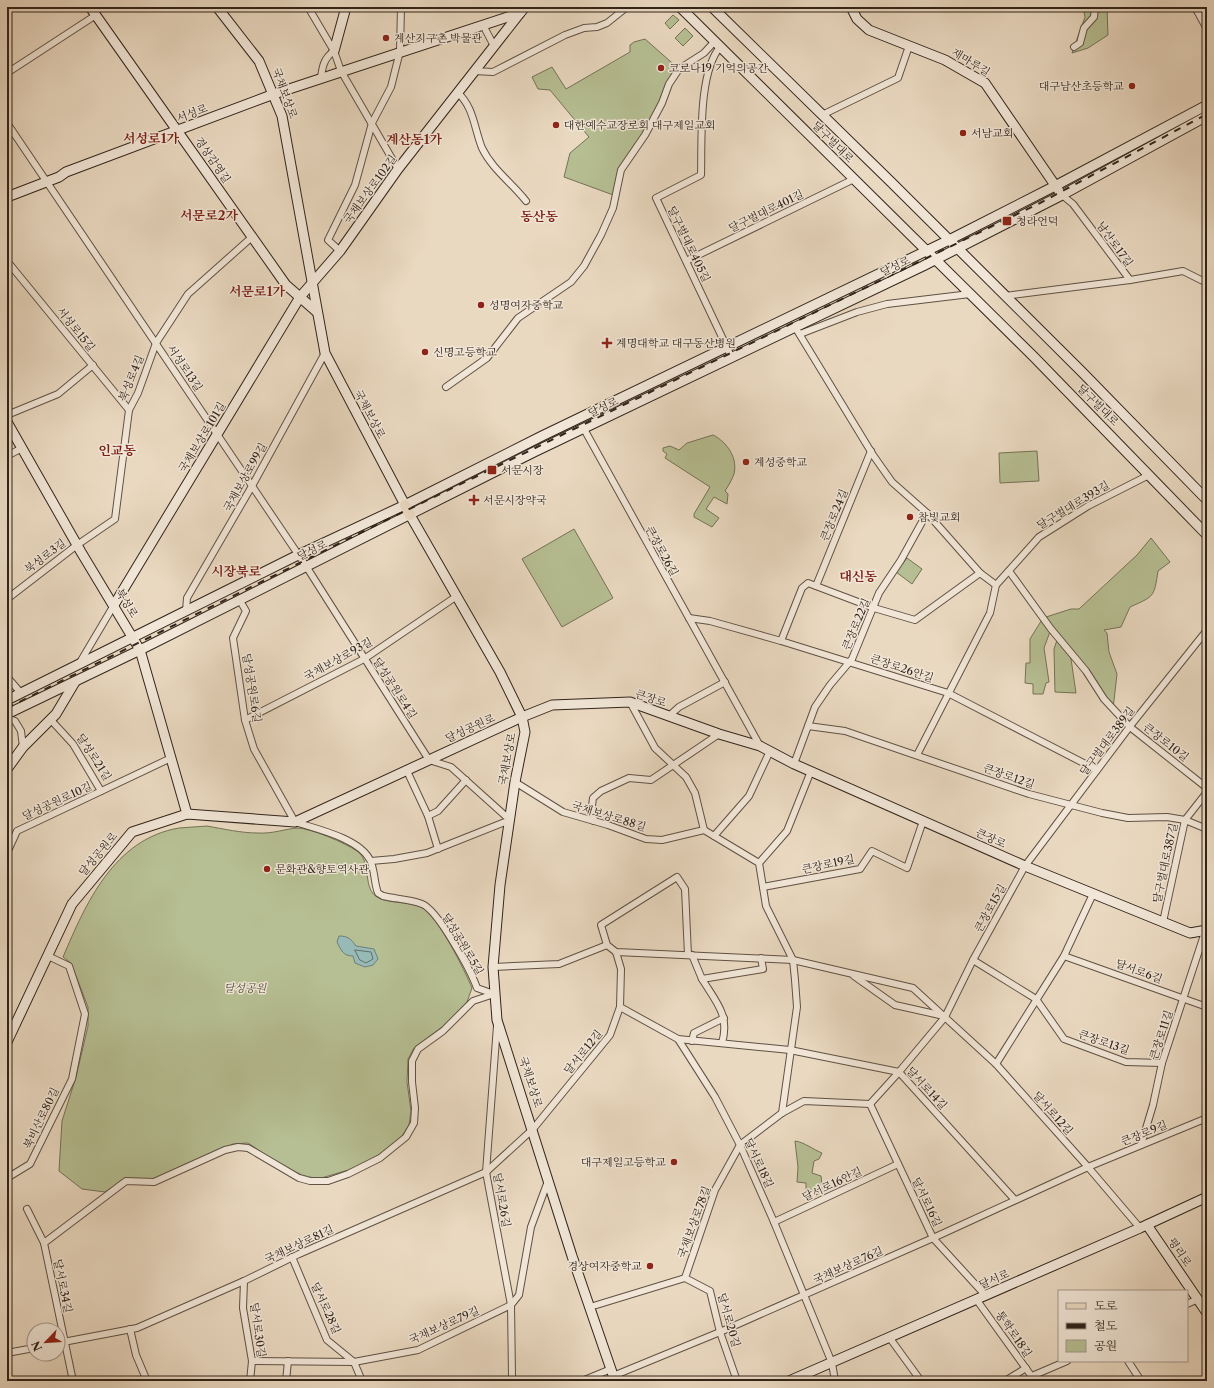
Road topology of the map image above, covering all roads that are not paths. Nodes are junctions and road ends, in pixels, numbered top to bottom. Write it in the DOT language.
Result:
graph roads {
  1 [pos="90,7"];
  2 [pos="217,7"];
  3 [pos="308,7"];
  4 [pos="346,7"];
  5 [pos="401,7"];
  6 [pos="535,7"];
  7 [pos="626,7"];
  8 [pos="680,7"];
  9 [pos="712,7"];
  10 [pos="851,7"];
  11 [pos="1095,7"];
  12 [pos="1195,7"];
  13 [pos="523,10"];
  14 [pos="96,15"];
  15 [pos="483,25"];
  16 [pos="1207,30"];
  17 [pos="718,44"];
  18 [pos="494,46"];
  19 [pos="909,46"];
  20 [pos="1074,47"];
  21 [pos="334,51"];
  22 [pos="400,52"];
  23 [pos="341,71"];
  24 [pos="474,71"];
  25 [pos="7,73"];
  26 [pos="321,79"];
  27 [pos="457,92"];
  28 [pos="274,94"];
  29 [pos="1207,105"];
  30 [pos="822,115"];
  31 [pos="1207,116"];
  32 [pos="7,123"];
  33 [pos="372,123"];
  34 [pos="179,131"];
  35 [pos="398,169"];
  36 [pos="46,179"];
  37 [pos="854,179"];
  38 [pos="1056,186"];
  39 [pos="7,190"];
  40 [pos="1062,195"];
  41 [pos="7,197"];
  42 [pos="526,201"];
  43 [pos="252,237"];
  44 [pos="949,240"];
  45 [pos="957,248"];
  46 [pos="340,251"];
  47 [pos="926,251"];
  48 [pos="934,260"];
  49 [pos="7,261"];
  50 [pos="686,261"];
  51 [pos="1130,280"];
  52 [pos="1207,283"];
  53 [pos="312,284"];
  54 [pos="970,294"];
  55 [pos="1005,296"];
  56 [pos="300,297"];
  57 [pos="317,312"];
  58 [pos="797,331"];
  59 [pos="156,342"];
  60 [pos="727,348"];
  61 [pos="325,353"];
  62 [pos="731,356"];
  63 [pos="93,365"];
  64 [pos="446,387"];
  65 [pos="129,410"];
  66 [pos="7,415"];
  67 [pos="7,422"];
  68 [pos="584,429"];
  69 [pos="217,434"];
  70 [pos="22,448"];
  71 [pos="871,451"];
  72 [pos="7,456"];
  73 [pos="1149,475"];
  74 [pos="252,486"];
  75 [pos="1207,500"];
  76 [pos="404,505"];
  77 [pos="927,513"];
  78 [pos="410,515"];
  79 [pos="1207,535"];
  80 [pos="77,544"];
  81 [pos="298,555"];
  82 [pos="306,566"];
  83 [pos="1009,571"];
  84 [pos="980,573"];
  85 [pos="996,585"];
  86 [pos="816,586"];
  87 [pos="457,596"];
  88 [pos="7,598"];
  89 [pos="239,599"];
  90 [pos="114,605"];
  91 [pos="874,608"];
  92 [pos="186,611"];
  93 [pos="689,618"];
  94 [pos="1207,630"];
  95 [pos="134,638"];
  96 [pos="780,641"];
  97 [pos="140,650"];
  98 [pos="364,659"];
  99 [pos="850,662"];
  100 [pos="79,664"];
  101 [pos="7,677"];
  102 [pos="75,682"];
  103 [pos="725,682"];
  104 [pos="21,693"];
  105 [pos="948,693"];
  106 [pos="7,700"];
  107 [pos="630,702"];
  108 [pos="7,714"];
  109 [pos="669,716"];
  110 [pos="522,717"];
  111 [pos="7,718"];
  112 [pos="50,719"];
  113 [pos="245,720"];
  114 [pos="808,726"];
  115 [pos="1130,727"];
  116 [pos="719,734"];
  117 [pos="760,746"];
  118 [pos="22,748"];
  119 [pos="770,751"];
  120 [pos="917,755"];
  121 [pos="171,758"];
  122 [pos="429,760"];
  123 [pos="794,764"];
  124 [pos="673,765"];
  125 [pos="7,768"];
  126 [pos="1097,770"];
  127 [pos="407,771"];
  128 [pos="811,771"];
  129 [pos="466,780"];
  130 [pos="515,782"];
  131 [pos="1207,788"];
  132 [pos="101,791"];
  133 [pos="1207,792"];
  134 [pos="1071,805"];
  135 [pos="187,814"];
  136 [pos="428,816"];
  137 [pos="510,820"];
  138 [pos="1184,820"];
  139 [pos="594,821"];
  140 [pos="923,821"];
  141 [pos="295,822"];
  142 [pos="1207,829"];
  143 [pos="704,830"];
  144 [pos="714,836"];
  145 [pos="438,849"];
  146 [pos="7,853"];
  147 [pos="371,861"];
  148 [pos="759,863"];
  149 [pos="1025,866"];
  150 [pos="763,887"];
  151 [pos="1093,894"];
  152 [pos="1163,922"];
  153 [pos="1206,932"];
  154 [pos="607,946"];
  155 [pos="616,952"];
  156 [pos="690,955"];
  157 [pos="48,956"];
  158 [pos="1064,956"];
  159 [pos="761,958"];
  160 [pos="793,960"];
  161 [pos="973,960"];
  162 [pos="493,968"];
  163 [pos="851,974"];
  164 [pos="702,979"];
  165 [pos="494,994"];
  166 [pos="1184,998"];
  167 [pos="1036,999"];
  168 [pos="620,1007"];
  169 [pos="1207,1007"];
  170 [pos="945,1017"];
  171 [pos="724,1018"];
  172 [pos="497,1020"];
  173 [pos="678,1039"];
  174 [pos="692,1041"];
  175 [pos="7,1042"];
  176 [pos="722,1044"];
  177 [pos="790,1050"];
  178 [pos="1162,1063"];
  179 [pos="996,1064"];
  180 [pos="899,1072"];
  181 [pos="870,1104"];
  182 [pos="782,1113"];
  183 [pos="1207,1118"];
  184 [pos="533,1129"];
  185 [pos="740,1145"];
  186 [pos="1141,1146"];
  187 [pos="898,1164"];
  188 [pos="1088,1167"];
  189 [pos="486,1172"];
  190 [pos="7,1178"];
  191 [pos="549,1179"];
  192 [pos="1207,1197"];
  193 [pos="1015,1200"];
  194 [pos="27,1209"];
  195 [pos="774,1222"];
  196 [pos="1144,1227"];
  197 [pos="934,1238"];
  198 [pos="44,1243"];
  199 [pos="292,1258"];
  200 [pos="685,1278"];
  201 [pos="244,1281"];
  202 [pos="803,1295"];
  203 [pos="986,1296"];
  204 [pos="976,1299"];
  205 [pos="1198,1299"];
  206 [pos="1188,1304"];
  207 [pos="511,1305"];
  208 [pos="590,1307"];
  209 [pos="1207,1313"];
  210 [pos="57,1322"];
  211 [pos="130,1329"];
  212 [pos="720,1332"];
  213 [pos="889,1337"];
  214 [pos="66,1342"];
  215 [pos="26,1349"];
  216 [pos="7,1353"];
  217 [pos="66,1359"];
  218 [pos="252,1361"];
  219 [pos="288,1361"];
  220 [pos="354,1362"];
  221 [pos="1065,1362"];
  222 [pos="1129,1362"];
  223 [pos="832,1363"];
  224 [pos="1026,1368"];
  225 [pos="144,1373"];
  226 [pos="613,1375"];
  227 [pos="1033,1379"];
  228 [pos="73,1381"];
  229 [pos="141,1381"];
  230 [pos="148,1381"];
  231 [pos="250,1381"];
  232 [pos="286,1381"];
  233 [pos="362,1381"];
  234 [pos="514,1381"];
  235 [pos="582,1381"];
  236 [pos="737,1381"];
  237 [pos="789,1381"];
  238 [pos="835,1381"];
  239 [pos="921,1381"];
  240 [pos="1005,1381"];
  241 [pos="1141,1381"];
  1 -- 14 [label="main road, 경상감영길"];
  2 -- 28 [label="main road, 국채보상로"];
  3 -- 21 [label="street"];
  4 -- 21 [label="main road"];
  5 -- 22 [label="street"];
  6 -- 13 [label="main road, 서성로"];
  7 -- 24 [label="street"];
  8 -- 17 [label="main road, 달구벌대로"];
  9 -- 30 [label="main road, 달구벌대로"];
  10 -- 19 [label="main road, 재마루길"];
  11 -- 20 [label="street"];
  12 -- 16 [label="street"];
  13 -- 15 [label="main road, 서성로"];
  13 -- 18 [label="main road, 국채보상로102길"];
  14 -- 25 [label="street"];
  14 -- 34 [label="main road, 경상감영길"];
  15 -- 18 [label="street"];
  15 -- 22 [label="main road, 서성로"];
  17 -- 37 [label="main road, 달구벌대로"];
  17 -- 50 [label="street, 달구벌대로405길"];
  17 -- 64 [label="street"];
  18 -- 24 [label="main road, 국채보상로102길"];
  19 -- 30 [label="street, 달구벌대로"];
  19 -- 38 [label="main road, 재마루길"];
  21 -- 23 [label="street"];
  21 -- 26 [label="street"];
  22 -- 23 [label="main road, 서성로"];
  22 -- 33 [label="street"];
  23 -- 26 [label="main road, 서성로"];
  23 -- 33 [label="street"];
  24 -- 27 [label="main road, 국채보상로102길"];
  26 -- 28 [label="main road, 서성로"];
  27 -- 35 [label="main road, 국채보상로102길"];
  27 -- 42 [label="street"];
  28 -- 34 [label="main road, 서성로"];
  28 -- 53 [label="main road, 국채보상로"];
  29 -- 38 [label="main road"];
  30 -- 44 [label="main road, 달구벌대로"];
  31 -- 40 [label="main road, 달성로"];
  32 -- 36 [label="street, 서성로13길"];
  33 -- 35 [label="street"];
  33 -- 46 [label="street"];
  34 -- 36 [label="main road, 서성로"];
  34 -- 43 [label="main road, 경상감영길"];
  35 -- 46 [label="main road, 국채보상로102길"];
  36 -- 39 [label="main road, 서성로"];
  36 -- 41 [label="main road, 서성로"];
  36 -- 59 [label="street, 서성로13길"];
  37 -- 47 [label="main road, 달구벌대로"];
  37 -- 50 [label="street, 달구벌대로401길"];
  38 -- 40 [label="main road, 재마루길"];
  38 -- 44 [label="main road"];
  40 -- 45 [label="main road, 달성로"];
  40 -- 51 [label="street, 남산로17길"];
  43 -- 56 [label="main road, 경상감영길"];
  43 -- 59 [label="street, 북성로4길"];
  44 -- 45 [label="main road, 달구벌대로"];
  44 -- 47 [label="main road"];
  45 -- 48 [label="main road, 달성로"];
  45 -- 55 [label="main road, 달구벌대로"];
  46 -- 53 [label="main road, 국채보상로102길"];
  47 -- 48 [label="main road, 달구벌대로"];
  47 -- 60 [label="main road"];
  48 -- 54 [label="main road, 달구벌대로"];
  48 -- 58 [label="main road, 달성로"];
  49 -- 63 [label="street, 서성로15길"];
  50 -- 60 [label="street, 달구벌대로405길"];
  51 -- 52 [label="street, 남산로17길"];
  51 -- 55 [label="street"];
  53 -- 56 [label="main road, 국채보상로101길"];
  53 -- 57 [label="main road, 국채보상로"];
  54 -- 58 [label="street"];
  54 -- 73 [label="main road, 달구벌대로"];
  55 -- 75 [label="main road, 달구벌대로"];
  56 -- 57 [label="main road, 경상감영길"];
  56 -- 69 [label="main road, 국채보상로101길"];
  57 -- 61 [label="main road, 국채보상로"];
  58 -- 62 [label="main road, 달성로"];
  58 -- 71 [label="street"];
  59 -- 65 [label="street, 북성로4길"];
  59 -- 69 [label="street, 서성로13길"];
  60 -- 62 [label="street, 달구벌대로405길"];
  60 -- 76 [label="main road"];
  61 -- 74 [label="street, 국채보상로99길"];
  61 -- 76 [label="main road, 국채보상로"];
  62 -- 68 [label="main road, 달성로"];
  63 -- 65 [label="street, 서성로15길"];
  63 -- 66 [label="street"];
  65 -- 80 [label="street, 북성로4길"];
  67 -- 70 [label="main road, 북성로"];
  68 -- 78 [label="main road, 달성로"];
  68 -- 93 [label="street, 큰장로26길"];
  69 -- 74 [label="street, 서성로13길"];
  69 -- 90 [label="main road, 국채보상로101길"];
  70 -- 72 [label="street"];
  70 -- 80 [label="main road, 북성로"];
  71 -- 77 [label="street"];
  71 -- 86 [label="street, 큰장로24길"];
  73 -- 79 [label="main road, 달구벌대로"];
  73 -- 83 [label="street, 달구벌대로393길"];
  74 -- 81 [label="street, 서성로13길"];
  74 -- 92 [label="street, 국채보상로99길"];
  76 -- 78 [label="main road, 국채보상로"];
  76 -- 81 [label="main road"];
  77 -- 84 [label="street"];
  77 -- 91 [label="street, 큰장로22길"];
  78 -- 82 [label="main road, 달성로"];
  78 -- 87 [label="main road, 국채보상로"];
  80 -- 88 [label="street, 북성로3길"];
  80 -- 90 [label="main road, 북성로"];
  81 -- 82 [label="street, 서성로13길"];
  81 -- 92 [label="main road"];
  82 -- 89 [label="main road, 달성로"];
  82 -- 98 [label="street, 달성공원로4길"];
  83 -- 85 [label="street, 달구벌대로393길"];
  83 -- 115 [label="street, 큰장로10길"];
  84 -- 85 [label="street"];
  84 -- 91 [label="street"];
  85 -- 105 [label="street"];
  86 -- 91 [label="street"];
  86 -- 96 [label="street"];
  87 -- 98 [label="street, 국채보상로93길"];
  87 -- 110 [label="main road, 국채보상로"];
  89 -- 97 [label="main road, 달성로"];
  89 -- 113 [label="street, 달성공원로6길"];
  90 -- 95 [label="main road, 북성로"];
  90 -- 100 [label="street"];
  91 -- 99 [label="street, 큰장로22길"];
  92 -- 95 [label="main road"];
  93 -- 96 [label="street, 큰장로26안길"];
  93 -- 103 [label="street, 큰장로26길"];
  94 -- 115 [label="street, 달구벌대로389길"];
  95 -- 97 [label="main road, 북성로"];
  95 -- 100 [label="main road"];
  96 -- 99 [label="street, 큰장로26안길"];
  97 -- 102 [label="main road, 달성로"];
  97 -- 121 [label="main road, 북성로"];
  98 -- 113 [label="street, 국채보상로93길"];
  98 -- 122 [label="street, 달성공원로4길"];
  99 -- 105 [label="street, 큰장로26안길"];
  99 -- 114 [label="street, 큰장로22길"];
  100 -- 104 [label="main road"];
  101 -- 104 [label="street"];
  102 -- 108 [label="main road, 달성로"];
  102 -- 112 [label="main road"];
  103 -- 109 [label="street"];
  103 -- 117 [label="street, 큰장로26길"];
  104 -- 106 [label="main road"];
  105 -- 120 [label="street"];
  105 -- 126 [label="street, 큰장로26안길"];
  107 -- 109 [label="main road, 큰장로"];
  107 -- 110 [label="main road, 큰장로"];
  107 -- 124 [label="street"];
  109 -- 116 [label="main road, 큰장로"];
  110 -- 122 [label="main road, 달성공원로"];
  110 -- 130 [label="main road, 국채보상로"];
  111 -- 118 [label="street"];
  112 -- 118 [label="main road"];
  112 -- 132 [label="street, 달성로21길"];
  113 -- 141 [label="street, 달성공원로6길"];
  114 -- 120 [label="street, 큰장로12길"];
  114 -- 123 [label="street, 큰장로22길"];
  115 -- 126 [label="street, 달구벌대로389길"];
  115 -- 131 [label="street, 큰장로10길"];
  116 -- 117 [label="main road, 큰장로"];
  116 -- 124 [label="street"];
  117 -- 119 [label="main road, 큰장로"];
  118 -- 125 [label="main road"];
  119 -- 123 [label="main road, 큰장로"];
  119 -- 144 [label="street"];
  120 -- 134 [label="street, 큰장로12길"];
  121 -- 132 [label="street, 달성공원로10길"];
  121 -- 135 [label="main road, 북성로"];
  122 -- 127 [label="main road, 달성공원로"];
  122 -- 129 [label="street"];
  123 -- 128 [label="main road, 큰장로"];
  124 -- 139 [label="street"];
  124 -- 143 [label="street"];
  126 -- 134 [label="street, 달구벌대로389길"];
  127 -- 136 [label="street"];
  127 -- 141 [label="main road, 달성공원로"];
  128 -- 140 [label="main road, 큰장로"];
  128 -- 148 [label="street"];
  129 -- 136 [label="street"];
  129 -- 137 [label="street"];
  130 -- 137 [label="main road, 국채보상로"];
  130 -- 139 [label="street, 국채보상로88길"];
  132 -- 146 [label="street, 달성공원로10길"];
  133 -- 138 [label="street, 달구벌대로387길"];
  134 -- 138 [label="street, 큰장로12길"];
  134 -- 149 [label="street, 달구벌대로389길"];
  135 -- 141 [label="main road, 달성공원로"];
  135 -- 157 [label="main road, 달성공원로"];
  136 -- 145 [label="street"];
  137 -- 145 [label="street"];
  137 -- 162 [label="main road, 국채보상로"];
  138 -- 142 [label="street, 큰장로12길"];
  138 -- 152 [label="street, 달구벌대로387길"];
  139 -- 143 [label="street, 국채보상로88길"];
  140 -- 149 [label="main road, 큰장로"];
  140 -- 150 [label="street, 큰장로19길"];
  141 -- 147 [label="street"];
  143 -- 144 [label="street"];
  144 -- 148 [label="street"];
  145 -- 147 [label="street"];
  147 -- 165 [label="street, 달성공원로5길"];
  148 -- 150 [label="street"];
  149 -- 151 [label="main road, 큰장로"];
  149 -- 161 [label="street, 큰장로15길"];
  150 -- 160 [label="street"];
  151 -- 152 [label="main road, 큰장로"];
  151 -- 158 [label="street"];
  152 -- 153 [label="main road, 큰장로"];
  153 -- 166 [label="street, 큰장로11길"];
  154 -- 155 [label="street"];
  154 -- 156 [label="street"];
  154 -- 162 [label="street"];
  155 -- 156 [label="street, 달서로12길"];
  155 -- 168 [label="street, 달서로12길"];
  156 -- 159 [label="street, 달서로12길"];
  156 -- 164 [label="street"];
  157 -- 175 [label="main road, 달성공원로"];
  157 -- 190 [label="street, 북비산로80길"];
  158 -- 166 [label="street, 달서로6길"];
  158 -- 167 [label="street"];
  159 -- 160 [label="street, 달서로12길"];
  159 -- 164 [label="street"];
  160 -- 163 [label="street, 달서로12길"];
  160 -- 177 [label="street"];
  161 -- 167 [label="street"];
  161 -- 170 [label="street, 큰장로15길"];
  162 -- 165 [label="main road, 국채보상로"];
  163 -- 170 [label="street, 달서로12길"];
  163 -- 170 [label="street, 달서로12길"];
  164 -- 171 [label="street"];
  165 -- 172 [label="main road, 국채보상로"];
  165 -- 198 [label="street"];
  166 -- 169 [label="street, 달서로6길"];
  166 -- 178 [label="street, 큰장로11길"];
  167 -- 178 [label="street, 큰장로13길"];
  167 -- 179 [label="street"];
  168 -- 173 [label="street, 달서로18길"];
  168 -- 184 [label="street, 달서로12길"];
  170 -- 179 [label="street, 달서로12길"];
  170 -- 180 [label="street"];
  171 -- 174 [label="street"];
  171 -- 176 [label="street"];
  172 -- 184 [label="main road, 국채보상로"];
  172 -- 189 [label="street, 달서로26길"];
  173 -- 174 [label="street, 달서로14길"];
  173 -- 185 [label="street, 달서로18길"];
  174 -- 176 [label="street, 달서로14길"];
  176 -- 177 [label="street, 달서로14길"];
  177 -- 180 [label="street, 달서로14길"];
  177 -- 182 [label="street"];
  178 -- 186 [label="street, 큰장로11길"];
  179 -- 188 [label="street, 달서로12길"];
  180 -- 181 [label="street"];
  180 -- 193 [label="street, 달서로14길"];
  181 -- 182 [label="street, 국채보상로78길"];
  181 -- 187 [label="street, 달서로16길"];
  182 -- 185 [label="street, 국채보상로78길"];
  183 -- 186 [label="street, 큰장로9길"];
  184 -- 189 [label="street, 국채보상로81길"];
  184 -- 191 [label="main road, 국채보상로"];
  185 -- 195 [label="street, 달서로18길"];
  185 -- 200 [label="street, 국채보상로78길"];
  186 -- 188 [label="street, 큰장로9길"];
  187 -- 195 [label="street, 달서로16안길"];
  187 -- 197 [label="street, 달서로16길"];
  188 -- 193 [label="street, 국채보상로76길"];
  188 -- 196 [label="street, 달서로12길"];
  189 -- 199 [label="street, 국채보상로81길"];
  189 -- 207 [label="street, 달서로26길"];
  191 -- 207 [label="street"];
  191 -- 208 [label="main road, 국채보상로"];
  192 -- 196 [label="main road, 달서로"];
  193 -- 197 [label="street, 국채보상로76길"];
  194 -- 198 [label="street, 달서로34길"];
  195 -- 202 [label="street, 달서로18길"];
  196 -- 203 [label="main road, 달서로"];
  196 -- 205 [label="main road, 평리로"];
  197 -- 202 [label="street, 국채보상로76길"];
  197 -- 203 [label="street, 달서로16길"];
  198 -- 210 [label="street, 달서로34길"];
  199 -- 201 [label="street, 국채보상로81길"];
  199 -- 220 [label="street, 달서로28길"];
  200 -- 208 [label="street"];
  200 -- 212 [label="street, 달서로20길"];
  201 -- 211 [label="street, 국채보상로81길"];
  201 -- 218 [label="street, 달서로30길"];
  202 -- 212 [label="street, 국채보상로76길"];
  202 -- 223 [label="street, 달서로18길"];
  203 -- 204 [label="main road, 달서로"];
  204 -- 213 [label="main road, 달서로"];
  204 -- 224 [label="street, 통학로18길"];
  205 -- 206 [label="street"];
  205 -- 209 [label="main road, 평리로"];
  207 -- 220 [label="street, 국채보상로79길"];
  207 -- 234 [label="street, 달서로26길"];
  208 -- 226 [label="main road, 국채보상로"];
  211 -- 214 [label="street, 국채보상로81길"];
  211 -- 225 [label="street"];
  212 -- 226 [label="street, 국채보상로76길"];
  212 -- 236 [label="street, 달서로20길"];
  213 -- 223 [label="main road, 달서로"];
  213 -- 239 [label="street"];
  215 -- 216 [label="street"];
  217 -- 228 [label="street, 달서로34길"];
  218 -- 219 [label="street, 국채보상로79길"];
  218 -- 231 [label="street, 달서로30길"];
  219 -- 220 [label="street, 국채보상로79길"];
  219 -- 232 [label="street"];
  220 -- 233 [label="street, 달서로28길"];
  221 -- 227 [label="street"];
  222 -- 241 [label="street"];
  223 -- 237 [label="main road, 달서로"];
  223 -- 238 [label="street, 달서로18길"];
  224 -- 227 [label="street, 통학로18길"];
  224 -- 240 [label="street"];
  225 -- 229 [label="street"];
  225 -- 230 [label="street"];
  226 -- 235 [label="street, 국채보상로76길"];
}
